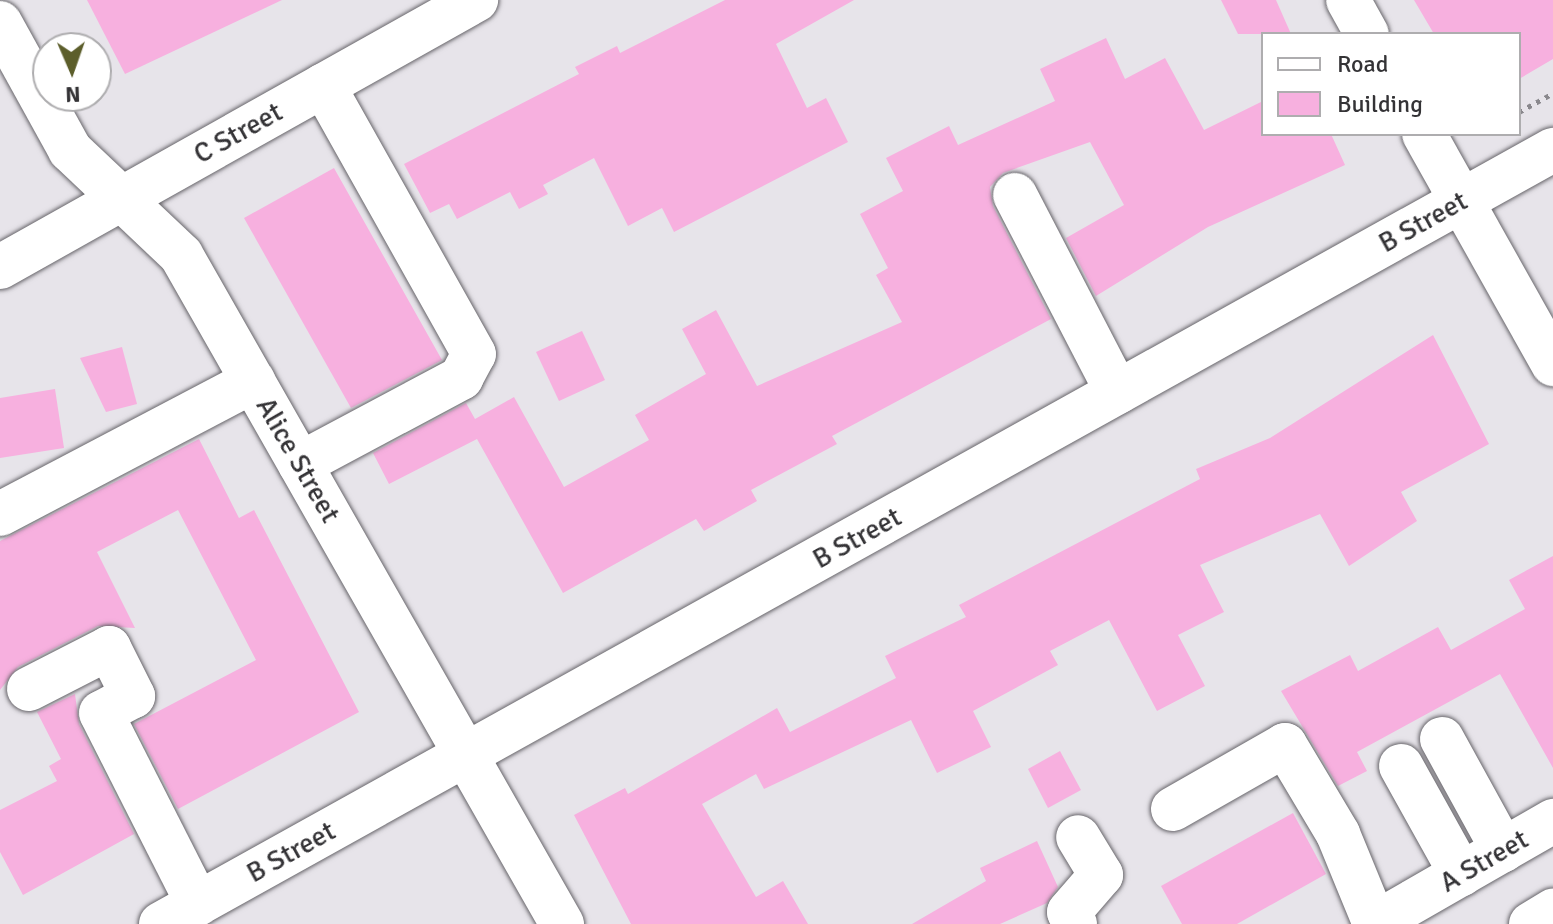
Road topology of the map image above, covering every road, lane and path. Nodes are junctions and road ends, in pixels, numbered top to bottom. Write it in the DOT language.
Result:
graph roads {
  1 [pos="476,0"];
  2 [pos="1348,0"];
  3 [pos="0,23"];
  4 [pos="1366,32"];
  5 [pos="323,85"];
  6 [pos="1553,93"];
  7 [pos="1521,111"];
  8 [pos="1425,136"];
  9 [pos="1553,150"];
  10 [pos="1015,195"];
  11 [pos="124,197"];
  12 [pos="1461,200"];
  13 [pos="0,267"];
  14 [pos="1553,364"];
  15 [pos="253,381"];
  16 [pos="1117,392"];
  17 [pos="300,464"];
  18 [pos="0,514"];
  19 [pos="29,689"];
  20 [pos="1442,739"];
  21 [pos="466,756"];
  22 [pos="1401,766"];
  23 [pos="1173,809"];
  24 [pos="1553,821"];
  25 [pos="1078,837"];
  26 [pos="1503,850"];
  27 [pos="1461,874"];
  28 [pos="1553,911"];
  29 [pos="179,914"];
  30 [pos="562,924"];
  31 [pos="1075,924"];
  32 [pos="1375,924"];
  33 [pos="1531,924"];
  1 -- 5 [label="street, C Street"];
  2 -- 4 [label="street"];
  3 -- 11 [label="street, Alice Street"];
  5 -- 11 [label="street, C Street"];
  5 -- 17 [label="street"];
  6 -- 7 [label="path"];
  8 -- 12 [label="street"];
  9 -- 12 [label="street, B Street"];
  10 -- 16 [label="street"];
  11 -- 13 [label="street, C Street"];
  11 -- 15 [label="street, Alice Street"];
  12 -- 14 [label="street"];
  12 -- 16 [label="street, B Street"];
  15 -- 17 [label="street, Alice Street"];
  15 -- 18 [label="street"];
  16 -- 21 [label="street, B Street"];
  17 -- 21 [label="street, Alice Street"];
  19 -- 29 [label="street"];
  20 -- 26 [label="street"];
  21 -- 29 [label="street, B Street"];
  21 -- 30 [label="street, Alice Street"];
  22 -- 27 [label="street"];
  23 -- 32 [label="street"];
  24 -- 26 [label="street, A Street"];
  25 -- 31 [label="street"];
  26 -- 27 [label="street, A Street"];
  27 -- 32 [label="street, A Street"];
  28 -- 33 [label="street"];
}
